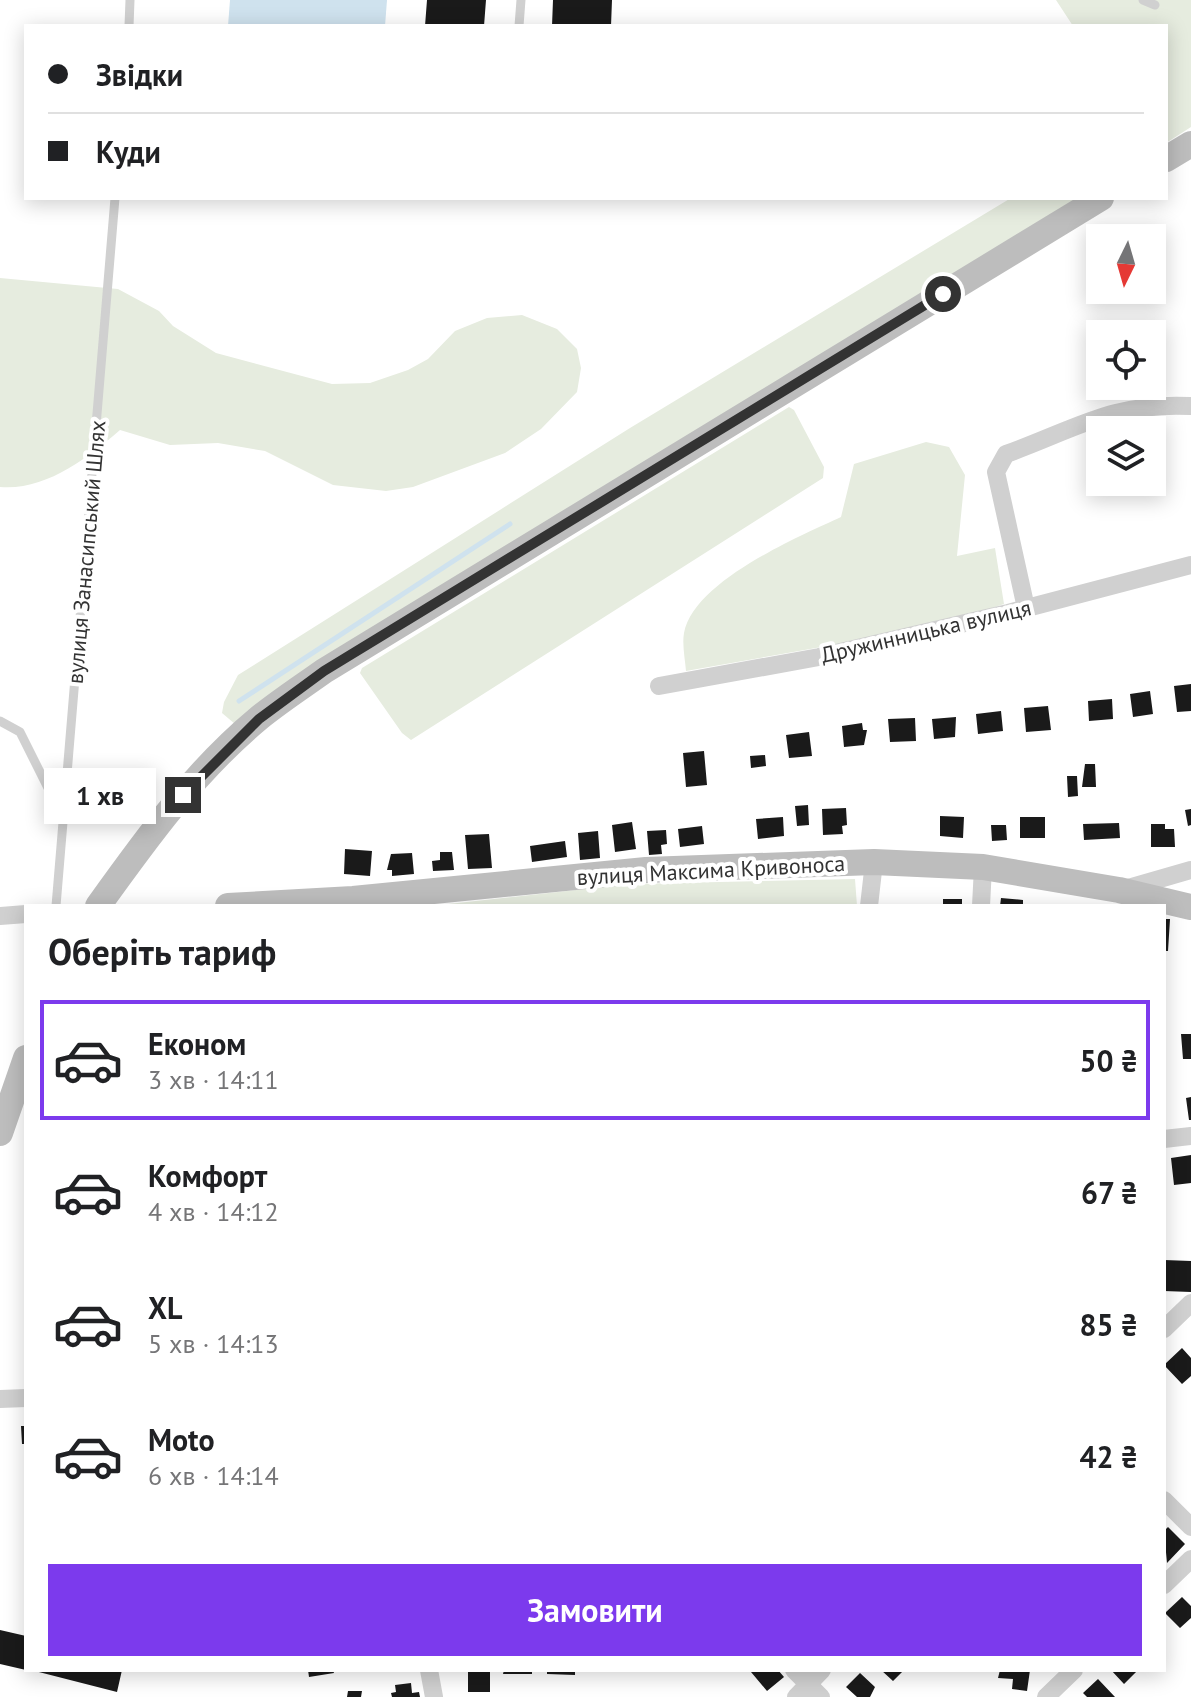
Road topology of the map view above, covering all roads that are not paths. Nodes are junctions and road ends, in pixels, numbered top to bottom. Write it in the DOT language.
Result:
graph roads {
  1 [pos="130,0"];
  2 [pos="521,0"];
  3 [pos="1143,0"];
  4 [pos="1155,5"];
  5 [pos="129,24"];
  6 [pos="519,24"];
  7 [pos="1191,144"];
  8 [pos="1168,158"];
  9 [pos="115,200"];
  10 [pos="1098,200"];
  11 [pos="1191,406"];
  12 [pos="1191,565"];
  13 [pos="1026,608"];
  14 [pos="659,686"];
  15 [pos="0,721"];
  16 [pos="64,819"];
  17 [pos="874,862"];
  18 [pos="983,867"];
  19 [pos="1191,870"];
  20 [pos="1119,890"];
  21 [pos="56,904"];
  22 [pos="99,904"];
  23 [pos="264,904"];
  24 [pos="869,904"];
  25 [pos="981,904"];
  26 [pos="1191,907"];
  27 [pos="24,914"];
  28 [pos="0,916"];
  29 [pos="24,1068"];
  30 [pos="0,1133"];
  31 [pos="1191,1136"];
  32 [pos="1166,1139"];
  33 [pos="1191,1303"];
  34 [pos="1166,1327"];
  35 [pos="24,1398"];
  36 [pos="0,1399"];
  37 [pos="1166,1502"];
  38 [pos="1191,1527"];
  39 [pos="1191,1559"];
  40 [pos="1166,1583"];
  41 [pos="429,1672"];
  42 [pos="795,1672"];
  43 [pos="821,1672"];
  44 [pos="1072,1672"];
  45 [pos="809,1693"];
  46 [pos="434,1697"];
  47 [pos="1046,1697"];
  1 -- 5 [label="lane"];
  2 -- 6 [label="lane"];
  3 -- 4 [label="lane"];
  7 -- 8 [label="main road"];
  9 -- 16 [label="lane, вулиця Занасипський Шлях"];
  10 -- 22 [label="main road"];
  11 -- 13 [label="street"];
  12 -- 13 [label="street, Дружинницька вулиця"];
  13 -- 14 [label="street, Дружинницька вулиця"];
  15 -- 16 [label="lane"];
  16 -- 21 [label="lane, вулиця Занасипський Шлях"];
  17 -- 18 [label="main road, вулиця Максима Кривоноса"];
  17 -- 23 [label="main road, вулиця Максима Кривоноса"];
  17 -- 24 [label="street"];
  18 -- 20 [label="main road, вулиця Максима Кривоноса"];
  18 -- 25 [label="street"];
  19 -- 20 [label="street"];
  20 -- 26 [label="main road, вулиця Максима Кривоноса"];
  27 -- 28 [label="street"];
  29 -- 30 [label="main road"];
  31 -- 32 [label="street"];
  33 -- 34 [label="street"];
  35 -- 36 [label="street"];
  37 -- 38 [label="street"];
  39 -- 40 [label="street"];
  41 -- 46 [label="street"];
  42 -- 45 [label="street"];
  43 -- 45 [label="street"];
  44 -- 47 [label="street"];
}
